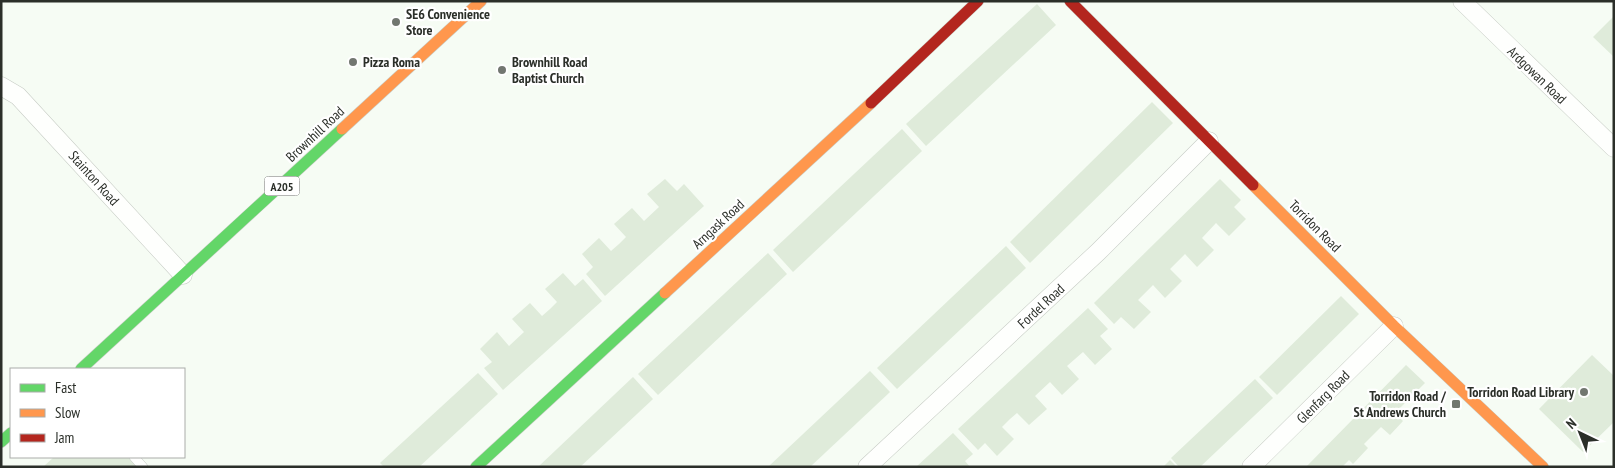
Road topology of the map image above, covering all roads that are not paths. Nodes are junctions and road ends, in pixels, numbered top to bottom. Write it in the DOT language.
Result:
graph roads {
  1 [pos="481,1"];
  2 [pos="978,1"];
  3 [pos="1070,1"];
  4 [pos="1462,1"];
  5 [pos="1,86"];
  6 [pos="1210,141"];
  7 [pos="1614,148"];
  8 [pos="183,275"];
  9 [pos="1394,326"];
  10 [pos="82,368"];
  11 [pos="476,467"];
  12 [pos="867,467"];
  13 [pos="1251,467"];
  14 [pos="1543,467"];
  1 -- 8 [label="main road, Brownhill Road / A205"];
  2 -- 11 [label="main road, Arngask Road"];
  3 -- 6 [label="main road, Torridon Road"];
  4 -- 7 [label="street, Ardgowan Road"];
  5 -- 8 [label="street, Stainton Road"];
  6 -- 9 [label="main road, Torridon Road"];
  6 -- 12 [label="street, Fordel Road"];
  8 -- 10 [label="main road, Brownhill Road / A205"];
  9 -- 13 [label="street, Glenfarg Road"];
  9 -- 14 [label="main road, Torridon Road"];
}
